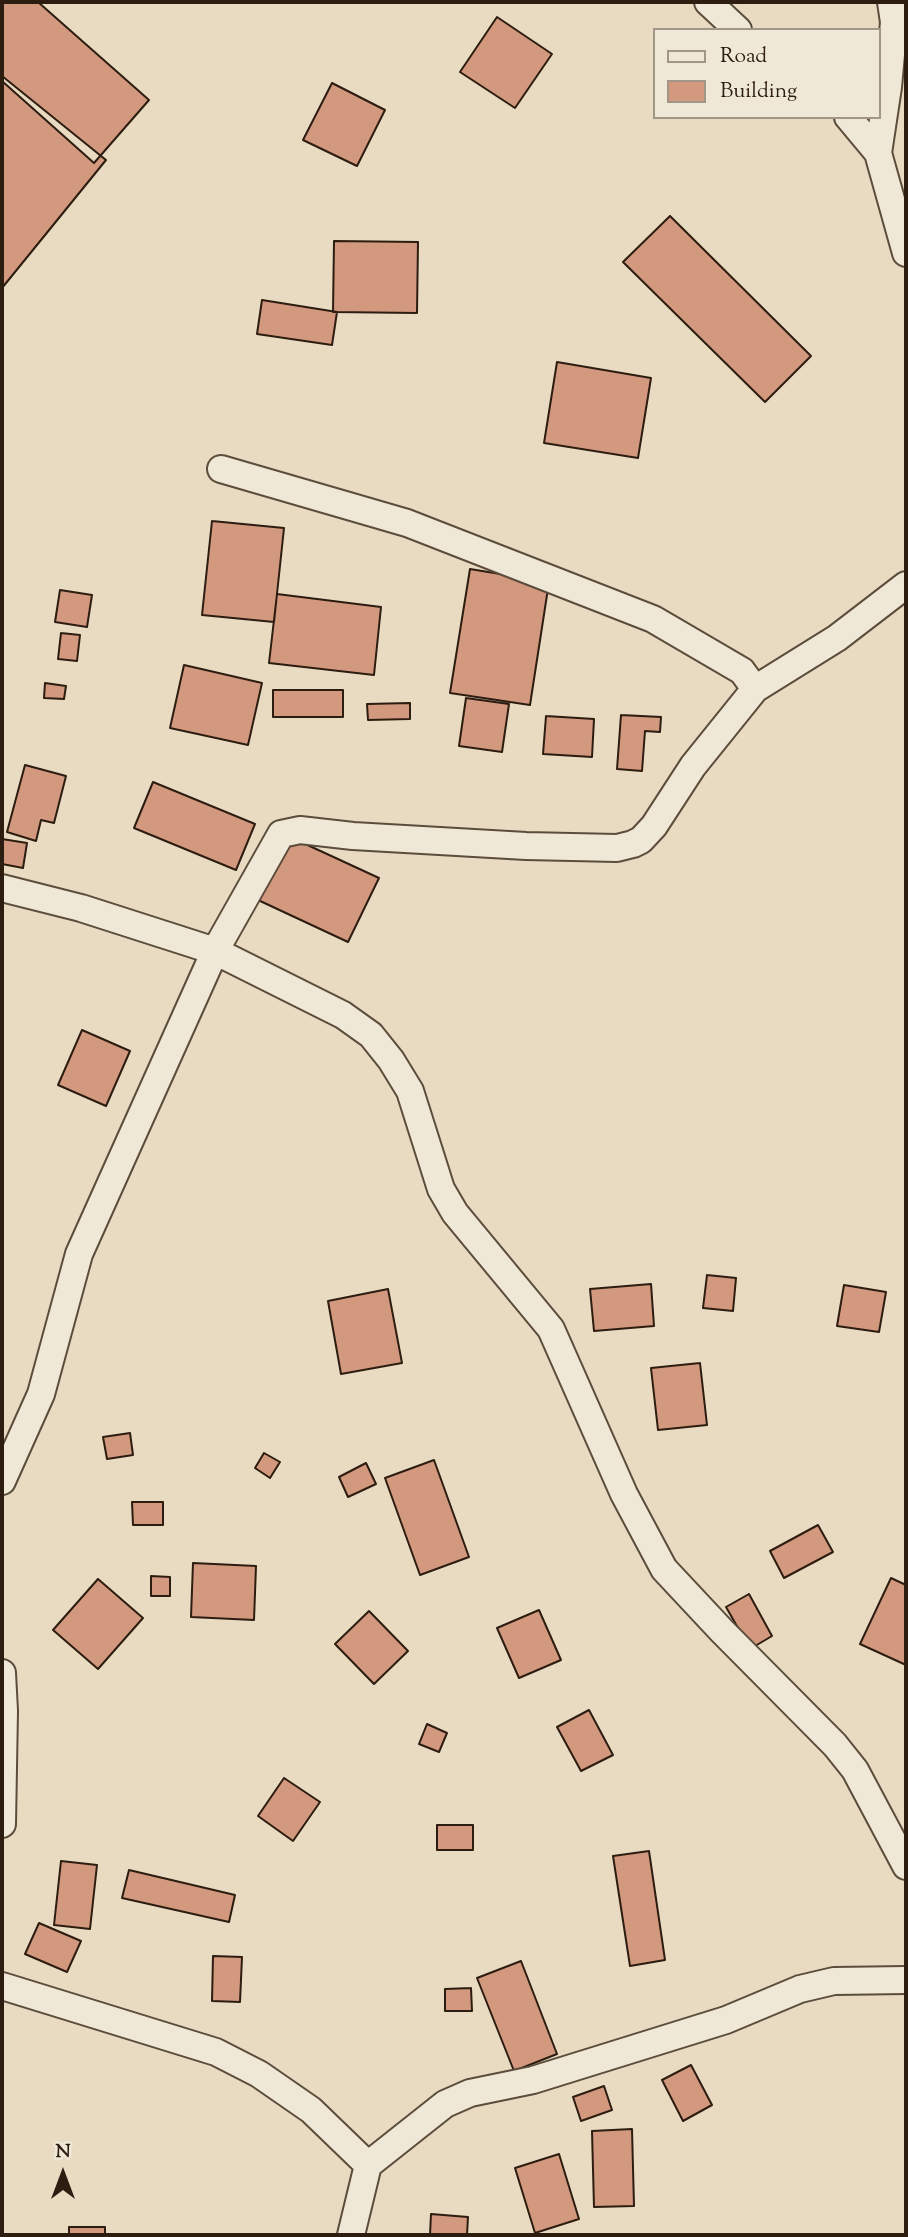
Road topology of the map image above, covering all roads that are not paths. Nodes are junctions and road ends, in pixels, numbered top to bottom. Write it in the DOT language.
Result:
graph roads {
  1 [pos="708,2"];
  2 [pos="891,2"];
  3 [pos="736,28"];
  4 [pos="850,119"];
  5 [pos="878,153"];
  6 [pos="906,253"];
  7 [pos="221,470"];
  8 [pos="906,585"];
  9 [pos="755,689"];
  10 [pos="2,888"];
  11 [pos="215,951"];
  12 [pos="2,1481"];
  13 [pos="2,1673"];
  14 [pos="2,1824"];
  15 [pos="906,1866"];
  16 [pos="906,1980"];
  17 [pos="2,1986"];
  18 [pos="368,2165"];
  19 [pos="351,2235"];
  1 -- 3 [label="street"];
  2 -- 5 [label="street"];
  4 -- 5 [label="street"];
  5 -- 6 [label="street"];
  7 -- 9 [label="street"];
  8 -- 9 [label="street"];
  9 -- 11 [label="street"];
  10 -- 11 [label="street"];
  11 -- 12 [label="street"];
  11 -- 15 [label="street"];
  13 -- 14 [label="street"];
  16 -- 18 [label="street"];
  17 -- 18 [label="street"];
  18 -- 19 [label="street"];
}
